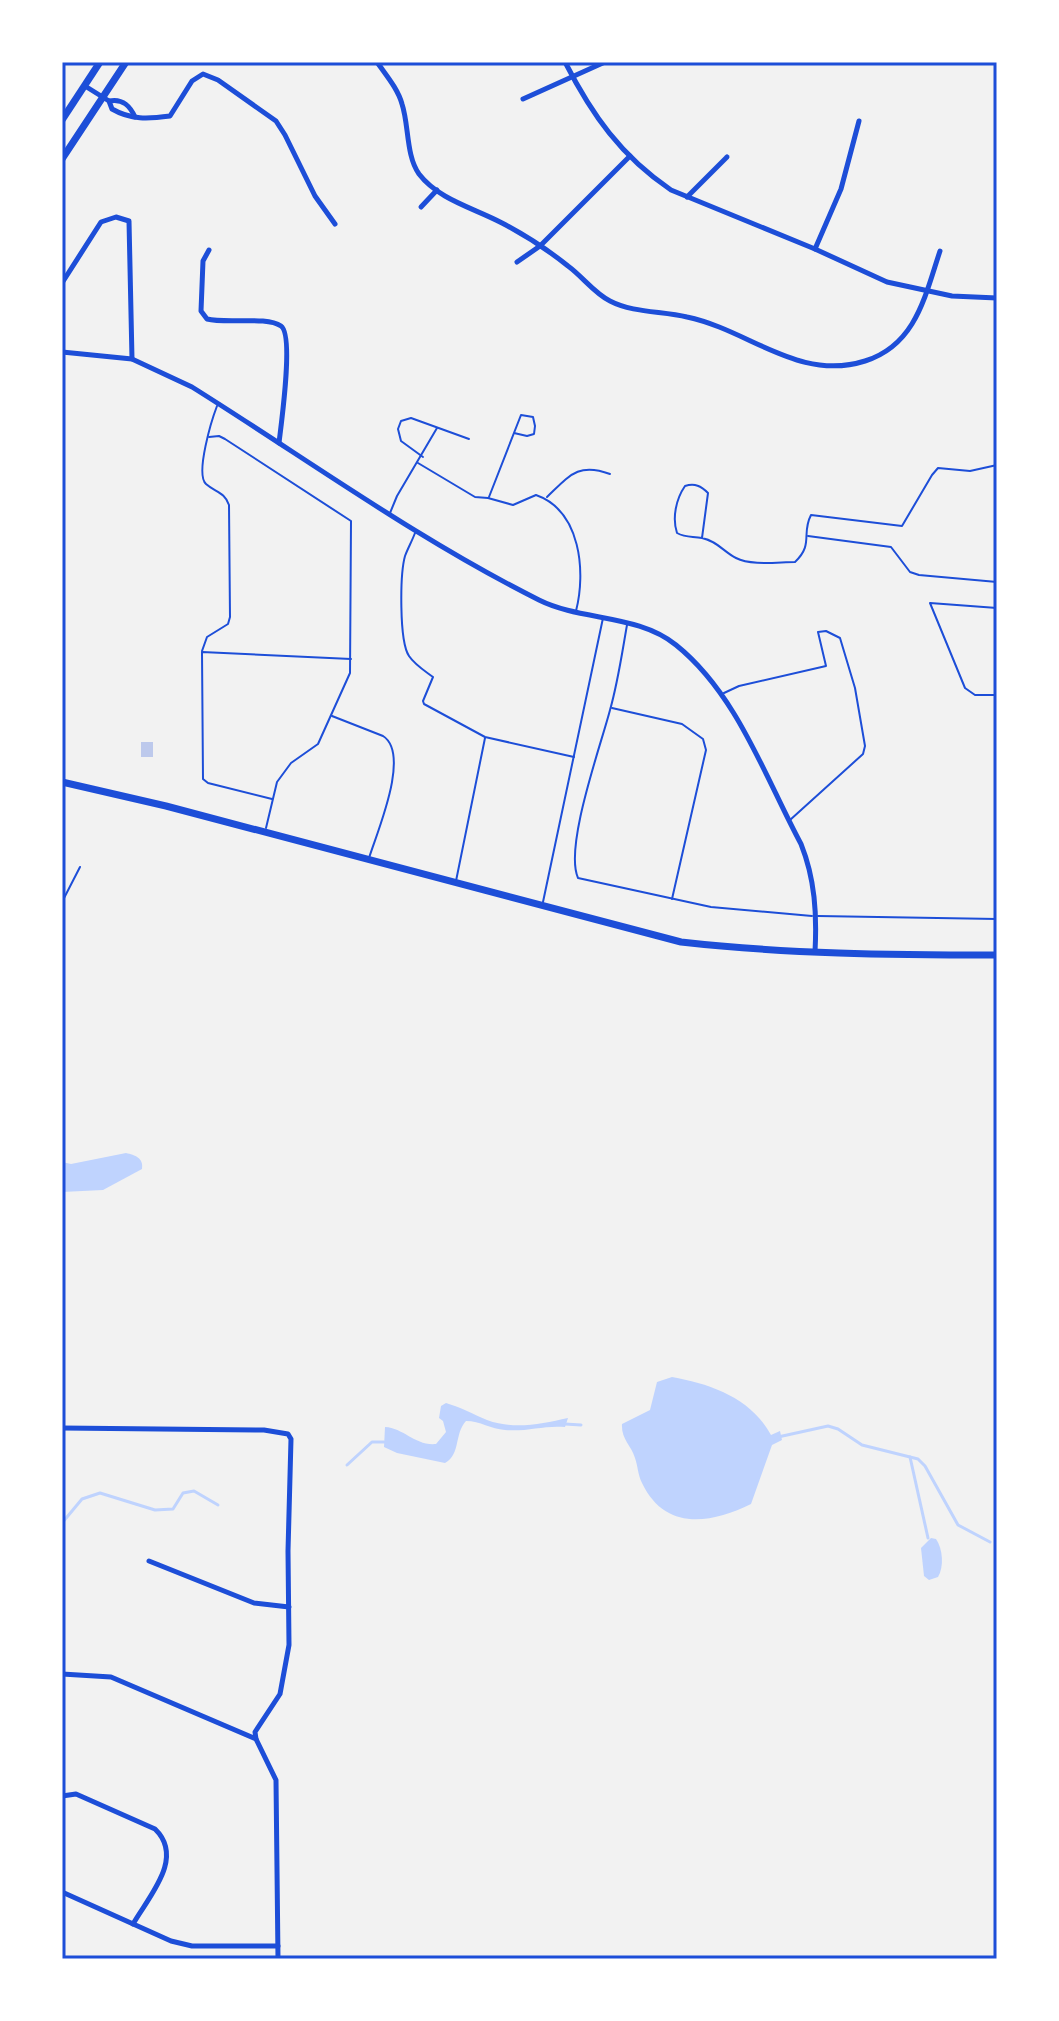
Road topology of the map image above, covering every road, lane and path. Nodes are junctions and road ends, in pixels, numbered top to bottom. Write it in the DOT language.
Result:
graph roads {
  1 [pos="100,62"];
  2 [pos="126,62"];
  3 [pos="377,62"];
  4 [pos="565,62"];
  5 [pos="605,62"];
  6 [pos="572,76"];
  7 [pos="85,86"];
  8 [pos="106,99"];
  9 [pos="523,99"];
  10 [pos="135,117"];
  11 [pos="62,120"];
  12 [pos="859,121"];
  13 [pos="630,156"];
  14 [pos="727,157"];
  15 [pos="62,159"];
  16 [pos="437,190"];
  17 [pos="687,197"];
  18 [pos="421,207"];
  19 [pos="335,224"];
  20 [pos="540,246"];
  21 [pos="815,249"];
  22 [pos="209,250"];
  23 [pos="940,251"];
  24 [pos="517,262"];
  25 [pos="62,283"];
  26 [pos="926,292"];
  27 [pos="997,298"];
  28 [pos="62,352"];
  29 [pos="132,359"];
  30 [pos="218,404"];
  31 [pos="438,427"];
  32 [pos="514,433"];
  33 [pos="209,437"];
  34 [pos="469,439"];
  35 [pos="279,443"];
  36 [pos="423,457"];
  37 [pos="418,463"];
  38 [pos="997,465"];
  39 [pos="610,474"];
  40 [pos="488,498"];
  41 [pos="547,498"];
  42 [pos="389,515"];
  43 [pos="415,533"];
  44 [pos="807,536"];
  45 [pos="702,538"];
  46 [pos="997,582"];
  47 [pos="997,608"];
  48 [pos="576,612"];
  49 [pos="603,617"];
  50 [pos="628,623"];
  51 [pos="202,652"];
  52 [pos="351,659"];
  53 [pos="721,695"];
  54 [pos="997,695"];
  55 [pos="611,707"];
  56 [pos="330,715"];
  57 [pos="485,737"];
  58 [pos="574,757"];
  59 [pos="62,782"];
  60 [pos="273,799"];
  61 [pos="789,821"];
  62 [pos="264,833"];
  63 [pos="369,859"];
  64 [pos="80,867"];
  65 [pos="455,884"];
  66 [pos="672,900"];
  67 [pos="62,902"];
  68 [pos="542,907"];
  69 [pos="816,916"];
  70 [pos="997,919"];
  71 [pos="815,953"];
  72 [pos="997,955"];
  73 [pos="62,1428"];
  74 [pos="149,1561"];
  75 [pos="289,1607"];
  76 [pos="62,1674"];
  77 [pos="256,1739"];
  78 [pos="62,1796"];
  79 [pos="62,1892"];
  80 [pos="133,1924"];
  81 [pos="278,1946"];
  82 [pos="278,1959"];
  1 -- 7 [label="main road"];
  2 -- 8 [label="main road"];
  3 -- 16 [label="street"];
  4 -- 6 [label="street"];
  5 -- 6 [label="street"];
  6 -- 9 [label="street"];
  6 -- 13 [label="street"];
  7 -- 8 [label="street"];
  7 -- 11 [label="main road"];
  8 -- 10 [label="street"];
  8 -- 10 [label="street"];
  8 -- 15 [label="main road"];
  10 -- 19 [label="street"];
  12 -- 21 [label="street"];
  13 -- 17 [label="street"];
  13 -- 20 [label="street"];
  14 -- 17 [label="street"];
  16 -- 18 [label="street"];
  16 -- 20 [label="street"];
  17 -- 21 [label="street"];
  20 -- 24 [label="street"];
  20 -- 26 [label="street"];
  21 -- 26 [label="street"];
  22 -- 35 [label="street"];
  23 -- 26 [label="street"];
  25 -- 29 [label="street"];
  26 -- 27 [label="street"];
  28 -- 29 [label="street"];
  29 -- 30 [label="street"];
  30 -- 33 [label="lane"];
  30 -- 35 [label="street"];
  31 -- 34 [label="lane"];
  31 -- 36 [label="lane"];
  31 -- 36 [label="lane"];
  32 -- 32 [label="lane"];
  32 -- 40 [label="lane"];
  33 -- 51 [label="lane"];
  33 -- 52 [label="lane"];
  35 -- 42 [label="street"];
  36 -- 37 [label="lane"];
  37 -- 40 [label="lane"];
  37 -- 42 [label="lane"];
  38 -- 44 [label="lane"];
  39 -- 41 [label="lane"];
  40 -- 41 [label="lane"];
  41 -- 48 [label="lane"];
  42 -- 43 [label="street"];
  43 -- 48 [label="street"];
  43 -- 57 [label="lane"];
  44 -- 45 [label="lane"];
  44 -- 46 [label="lane"];
  45 -- 45 [label="lane"];
  47 -- 54 [label="lane"];
  48 -- 49 [label="street"];
  49 -- 50 [label="street"];
  49 -- 58 [label="lane"];
  50 -- 53 [label="street"];
  50 -- 55 [label="lane"];
  51 -- 52 [label="lane"];
  51 -- 60 [label="lane"];
  52 -- 56 [label="lane"];
  53 -- 61 [label="street"];
  53 -- 61 [label="lane"];
  55 -- 66 [label="lane"];
  55 -- 66 [label="lane"];
  56 -- 60 [label="lane"];
  56 -- 63 [label="lane"];
  57 -- 58 [label="lane"];
  57 -- 65 [label="lane"];
  58 -- 68 [label="lane"];
  59 -- 62 [label="main road"];
  60 -- 62 [label="lane"];
  61 -- 69 [label="street"];
  62 -- 63 [label="main road"];
  63 -- 65 [label="main road"];
  64 -- 67 [label="lane"];
  65 -- 68 [label="main road"];
  66 -- 69 [label="lane"];
  68 -- 71 [label="main road"];
  69 -- 70 [label="lane"];
  69 -- 71 [label="street"];
  71 -- 72 [label="main road"];
  73 -- 75 [label="street"];
  74 -- 75 [label="street"];
  75 -- 77 [label="street"];
  76 -- 77 [label="street"];
  77 -- 81 [label="street"];
  78 -- 80 [label="street"];
  79 -- 80 [label="street"];
  80 -- 81 [label="street"];
  81 -- 82 [label="street"];
}
